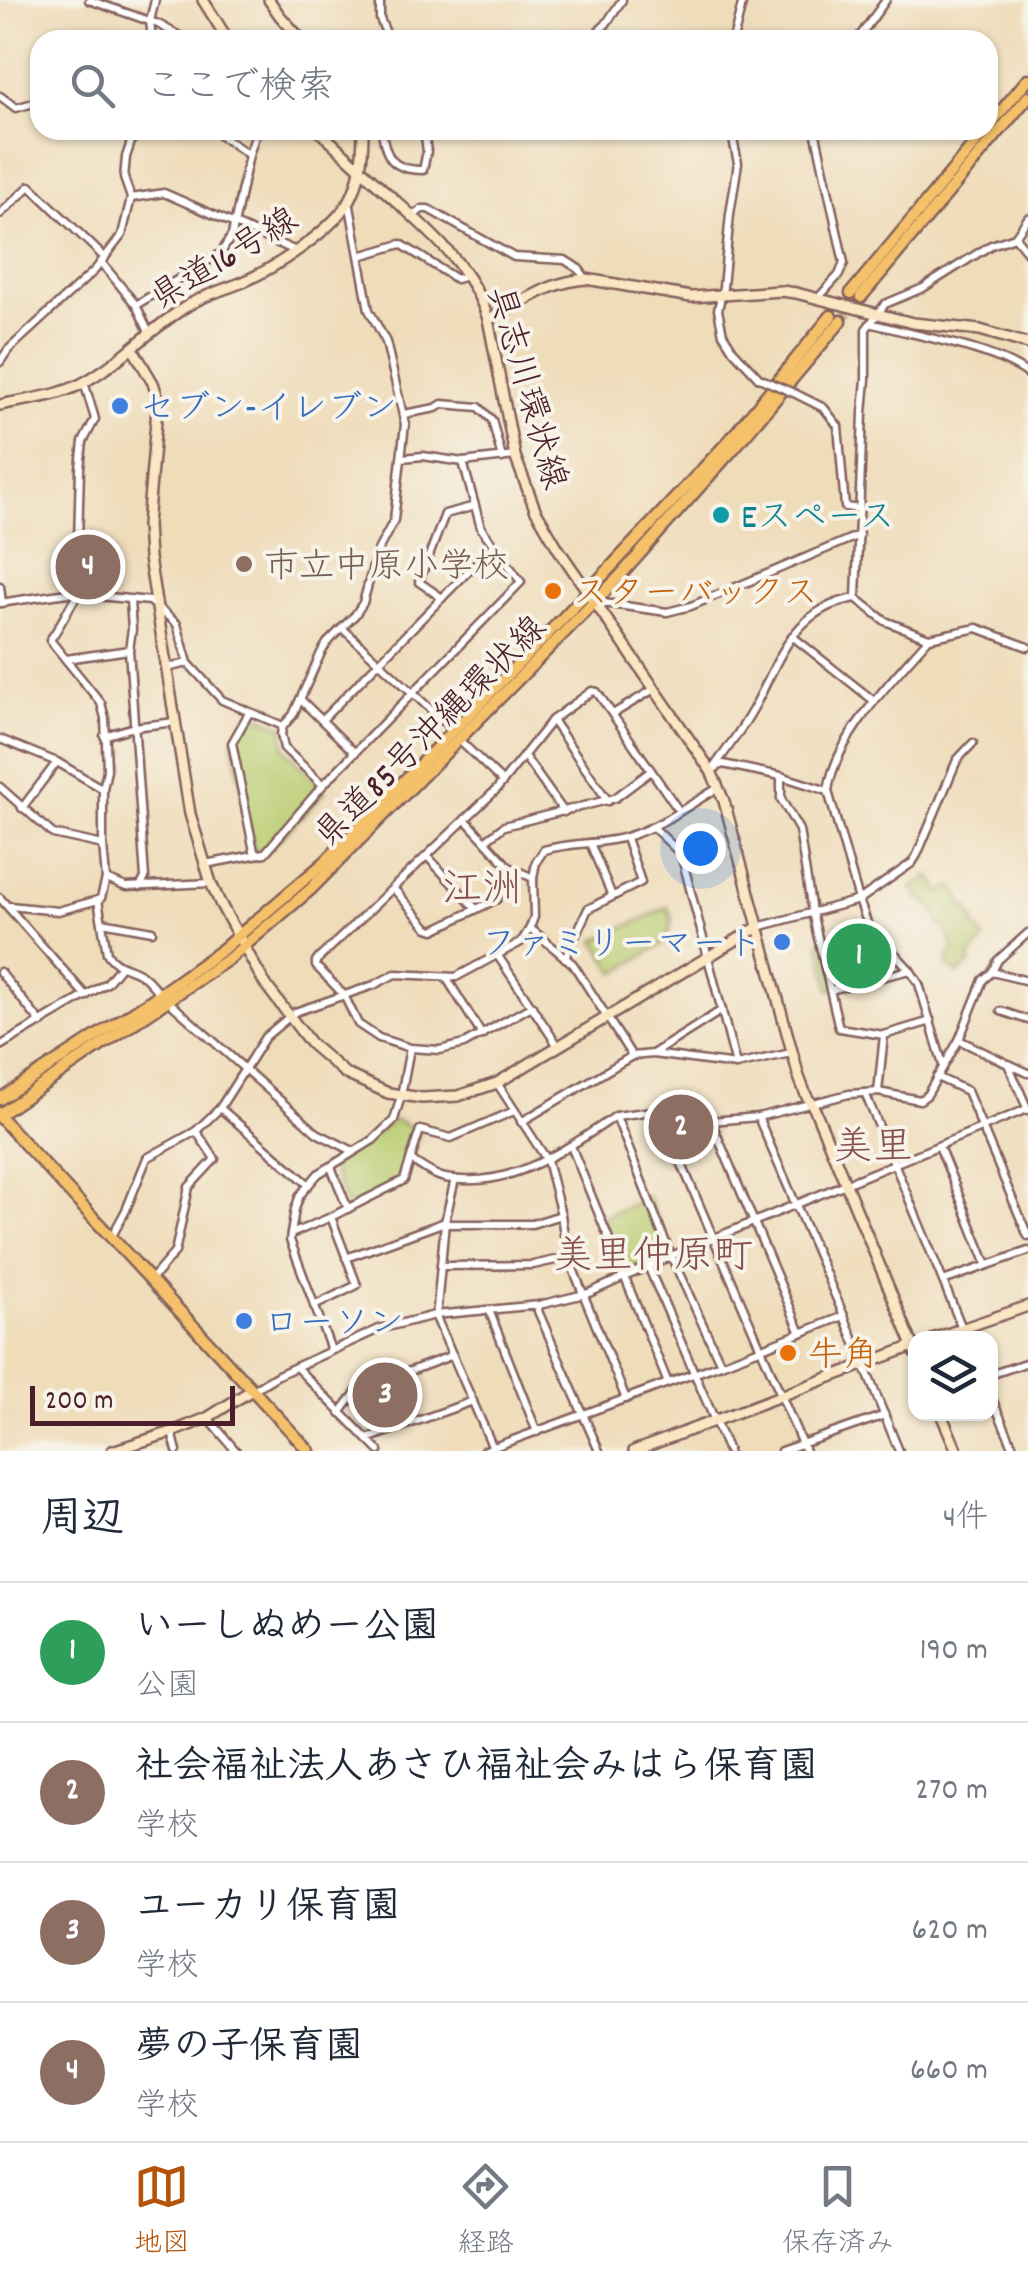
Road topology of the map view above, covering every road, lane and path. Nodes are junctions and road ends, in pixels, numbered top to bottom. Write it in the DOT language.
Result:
graph roads {
  1 [pos="89,0"];
  2 [pos="156,0"];
  3 [pos="203,0"];
  4 [pos="270,0"];
  5 [pos="380,0"];
  6 [pos="622,0"];
  7 [pos="743,0"];
  8 [pos="886,0"];
  9 [pos="150,21"];
  10 [pos="151,30"];
  11 [pos="168,30"];
  12 [pos="222,30"];
  13 [pos="293,30"];
  14 [pos="385,30"];
  15 [pos="600,30"];
  16 [pos="736,30"];
  17 [pos="864,30"];
  18 [pos="1028,79"];
  19 [pos="0,96"];
  20 [pos="1028,97"];
  21 [pos="30,104"];
  22 [pos="998,116"];
  23 [pos="998,132"];
  24 [pos="132,140"];
  25 [pos="228,140"];
  26 [pos="254,140"];
  27 [pos="329,140"];
  28 [pos="362,140"];
  29 [pos="383,140"];
  30 [pos="425,140"];
  31 [pos="733,140"];
  32 [pos="816,140"];
  33 [pos="978,140"];
  34 [pos="991,140"];
  35 [pos="249,154"];
  36 [pos="359,168"];
  37 [pos="131,198"];
  38 [pos="349,202"];
  39 [pos="0,214"];
  40 [pos="413,216"];
  41 [pos="1028,218"];
  42 [pos="235,223"];
  43 [pos="1015,236"];
  44 [pos="296,251"];
  45 [pos="1028,253"];
  46 [pos="360,256"];
  47 [pos="103,260"];
  48 [pos="468,275"];
  49 [pos="586,279"];
  50 [pos="720,297"];
  51 [pos="819,297"];
  52 [pos="136,305"];
  53 [pos="873,318"];
  54 [pos="488,319"];
  55 [pos="150,334"];
  56 [pos="1028,344"];
  57 [pos="133,349"];
  58 [pos="0,362"];
  59 [pos="1028,374"];
  60 [pos="84,382"];
  61 [pos="0,405"];
  62 [pos="404,414"];
  63 [pos="515,456"];
  64 [pos="402,458"];
  65 [pos="502,458"];
  66 [pos="463,462"];
  67 [pos="476,506"];
  68 [pos="860,509"];
  69 [pos="859,534"];
  70 [pos="494,545"];
  71 [pos="0,586"];
  72 [pos="588,591"];
  73 [pos="74,595"];
  74 [pos="442,598"];
  75 [pos="856,598"];
  76 [pos="130,601"];
  77 [pos="595,602"];
  78 [pos="1,603"];
  79 [pos="158,609"];
  80 [pos="343,628"];
  81 [pos="792,636"];
  82 [pos="929,638"];
  83 [pos="1028,648"];
  84 [pos="129,650"];
  85 [pos="66,660"];
  86 [pos="378,662"];
  87 [pos="188,664"];
  88 [pos="167,668"];
  89 [pos="654,688"];
  90 [pos="412,694"];
  91 [pos="300,699"];
  92 [pos="874,701"];
  93 [pos="249,713"];
  94 [pos="613,714"];
  95 [pos="322,720"];
  96 [pos="552,720"];
  97 [pos="176,722"];
  98 [pos="283,726"];
  99 [pos="134,727"];
  100 [pos="456,735"];
  101 [pos="104,736"];
  102 [pos="0,738"];
  103 [pos="973,743"];
  104 [pos="356,753"];
  105 [pos="524,756"];
  106 [pos="56,762"];
  107 [pos="652,770"];
  108 [pos="711,771"];
  109 [pos="781,776"];
  110 [pos="504,782"];
  111 [pos="324,785"];
  112 [pos="0,787"];
  113 [pos="718,788"];
  114 [pos="103,790"];
  115 [pos="828,791"];
  116 [pos="608,800"];
  117 [pos="22,808"];
  118 [pos="679,811"];
  119 [pos="564,812"];
  120 [pos="465,820"];
  121 [pos="653,827"];
  122 [pos="626,838"];
  123 [pos="486,840"];
  124 [pos="590,843"];
  125 [pos="103,845"];
  126 [pos="261,854"];
  127 [pos="427,856"];
  128 [pos="205,864"];
  129 [pos="509,867"];
  130 [pos="533,878"];
  131 [pos="106,879"];
  132 [pos="212,883"];
  133 [pos="140,887"];
  134 [pos="393,888"];
  135 [pos="612,896"];
  136 [pos="0,898"];
  137 [pos="98,900"];
  138 [pos="859,900"];
  139 [pos="9,906"];
  140 [pos="476,909"];
  141 [pos="812,912"];
  142 [pos="102,922"];
  143 [pos="758,927"];
  144 [pos="530,928"];
  145 [pos="152,931"];
  146 [pos="1028,933"];
  147 [pos="240,942"];
  148 [pos="1019,942"];
  149 [pos="1028,946"];
  150 [pos="498,956"];
  151 [pos="709,957"];
  152 [pos="565,958"];
  153 [pos="120,966"];
  154 [pos="910,970"];
  155 [pos="0,972"];
  156 [pos="992,972"];
  157 [pos="446,977"];
  158 [pos="1028,981"];
  159 [pos="830,990"];
  160 [pos="344,995"];
  161 [pos="86,996"];
  162 [pos="164,998"];
  163 [pos="532,1006"];
  164 [pos="722,1010"];
  165 [pos="1002,1011"];
  166 [pos="289,1016"];
  167 [pos="606,1018"];
  168 [pos="1028,1020"];
  169 [pos="931,1021"];
  170 [pos="42,1023"];
  171 [pos="482,1035"];
  172 [pos="884,1035"];
  173 [pos="959,1040"];
  174 [pos="1,1043"];
  175 [pos="558,1046"];
  176 [pos="410,1048"];
  177 [pos="792,1052"];
  178 [pos="653,1054"];
  179 [pos="632,1056"];
  180 [pos="736,1064"];
  181 [pos="943,1064"];
  182 [pos="1008,1064"];
  183 [pos="245,1072"];
  184 [pos="1028,1073"];
  185 [pos="937,1077"];
  186 [pos="496,1083"];
  187 [pos="878,1092"];
  188 [pos="865,1093"];
  189 [pos="402,1096"];
  190 [pos="0,1099"];
  191 [pos="810,1104"];
  192 [pos="220,1108"];
  193 [pos="658,1110"];
  194 [pos="1027,1110"];
  195 [pos="514,1111"];
  196 [pos="0,1116"];
  197 [pos="616,1116"];
  198 [pos="758,1117"];
  199 [pos="711,1120"];
  200 [pos="521,1122"];
  201 [pos="982,1127"];
  202 [pos="196,1131"];
  203 [pos="571,1146"];
  204 [pos="939,1146"];
  205 [pos="354,1151"];
  206 [pos="410,1160"];
  207 [pos="546,1160"];
  208 [pos="894,1164"];
  209 [pos="331,1167"];
  210 [pos="456,1179"];
  211 [pos="308,1184"];
  212 [pos="846,1185"];
  213 [pos="795,1206"];
  214 [pos="348,1209"];
  215 [pos="560,1215"];
  216 [pos="332,1217"];
  217 [pos="445,1223"];
  218 [pos="753,1223"];
  219 [pos="290,1234"];
  220 [pos="1028,1236"];
  221 [pos="111,1238"];
  222 [pos="713,1239"];
  223 [pos="1028,1251"];
  224 [pos="671,1256"];
  225 [pos="568,1257"];
  226 [pos="346,1258"];
  227 [pos="988,1265"];
  228 [pos="442,1266"];
  229 [pos="648,1266"];
  230 [pos="625,1276"];
  231 [pos="150,1281"];
  232 [pos="943,1281"];
  233 [pos="582,1294"];
  234 [pos="539,1305"];
  235 [pos="314,1306"];
  236 [pos="1028,1306"];
  237 [pos="489,1310"];
  238 [pos="434,1315"];
  239 [pos="844,1316"];
  240 [pos="908,1331"];
  241 [pos="963,1331"];
  242 [pos="971,1331"];
  243 [pos="801,1333"];
  244 [pos="762,1348"];
  245 [pos="331,1350"];
  246 [pos="908,1350"];
  247 [pos="452,1355"];
  248 [pos="1028,1362"];
  249 [pos="720,1364"];
  250 [pos="864,1365"];
  251 [pos="296,1367"];
  252 [pos="998,1373"];
  253 [pos="694,1375"];
  254 [pos="668,1382"];
  255 [pos="252,1390"];
  256 [pos="782,1396"];
  257 [pos="626,1399"];
  258 [pos="473,1401"];
  259 [pos="340,1412"];
  260 [pos="998,1412"];
  261 [pos="885,1414"];
  262 [pos="584,1415"];
  263 [pos="207,1418"];
  264 [pos="716,1421"];
  265 [pos="945,1421"];
  266 [pos="172,1432"];
  267 [pos="537,1432"];
  268 [pos="367,1440"];
  269 [pos="804,1447"];
  270 [pos="492,1448"];
  271 [pos="128,1449"];
  272 [pos="112,1451"];
  273 [pos="177,1451"];
  274 [pos="236,1451"];
  275 [pos="309,1451"];
  276 [pos="379,1451"];
  277 [pos="483,1451"];
  278 [pos="598,1451"];
  279 [pos="634,1451"];
  280 [pos="728,1451"];
  281 [pos="781,1451"];
  282 [pos="899,1451"];
  283 [pos="958,1451"];
  284 [pos="1015,1451"];
  1 -- 9 [label="street"];
  2 -- 9 [label="street"];
  3 -- 12 [label="street"];
  4 -- 13 [label="street"];
  5 -- 14 [label="street"];
  6 -- 15 [label="street"];
  7 -- 16 [label="street"];
  8 -- 17 [label="street"];
  9 -- 10 [label="street"];
  9 -- 11 [label="street"];
  18 -- 22 [label="main road"];
  19 -- 21 [label="street"];
  20 -- 23 [label="main road"];
  24 -- 37 [label="street"];
  25 -- 35 [label="street"];
  26 -- 35 [label="street"];
  27 -- 36 [label="street, 具志川環状線"];
  28 -- 36 [label="street, 県道16号線"];
  29 -- 30 [label="street"];
  31 -- 50 [label="street"];
  32 -- 51 [label="street"];
  33 -- 34 [label="main road"];
  35 -- 42 [label="street"];
  36 -- 38 [label="street, 県道16号線"];
  36 -- 40 [label="street, 具志川環状線"];
  37 -- 42 [label="street"];
  37 -- 47 [label="street"];
  38 -- 44 [label="street, 県道16号線"];
  38 -- 46 [label="street"];
  39 -- 47 [label="street"];
  40 -- 48 [label="street, 具志川環状線"];
  40 -- 49 [label="street"];
  41 -- 43 [label="street"];
  42 -- 44 [label="street"];
  42 -- 52 [label="street"];
  43 -- 45 [label="street"];
  43 -- 53 [label="street"];
  44 -- 55 [label="street, 県道16号線"];
  46 -- 48 [label="street"];
  46 -- 62 [label="street"];
  47 -- 52 [label="street"];
  47 -- 58 [label="street"];
  48 -- 54 [label="street, 具志川環状線"];
  49 -- 50 [label="street"];
  49 -- 54 [label="street"];
  50 -- 51 [label="street"];
  50 -- 68 [label="street, bridge"];
  51 -- 53 [label="street"];
  52 -- 55 [label="street"];
  53 -- 56 [label="street"];
  53 -- 59 [label="street"];
  53 -- 68 [label="street"];
  54 -- 63 [label="street, 具志川環状線"];
  55 -- 57 [label="street, 県道16号線"];
  57 -- 60 [label="street, 県道16号線"];
  57 -- 79 [label="street"];
  60 -- 61 [label="street, 県道16号線"];
  60 -- 73 [label="street"];
  62 -- 64 [label="street"];
  62 -- 65 [label="street"];
  63 -- 65 [label="street"];
  63 -- 72 [label="street, 具志川環状線"];
  64 -- 66 [label="street"];
  64 -- 80 [label="street"];
  65 -- 66 [label="street"];
  66 -- 67 [label="street"];
  67 -- 70 [label="street"];
  67 -- 74 [label="street"];
  68 -- 69 [label="street"];
  69 -- 75 [label="street"];
  69 -- 77 [label="street"];
  70 -- 74 [label="street"];
  70 -- 90 [label="street"];
  71 -- 78 [label="street"];
  72 -- 77 [label="street, 具志川環状線"];
  72 -- 77 [label="main road, 県道85号沖縄環状線"];
  72 -- 100 [label="main road, 県道85号沖縄環状線"];
  73 -- 76 [label="street"];
  73 -- 78 [label="street"];
  73 -- 85 [label="street"];
  74 -- 86 [label="street"];
  75 -- 81 [label="street"];
  75 -- 82 [label="street"];
  76 -- 79 [label="street"];
  76 -- 84 [label="street"];
  77 -- 89 [label="street, 具志川環状線"];
  77 -- 100 [label="main road, 県道85号沖縄環状線"];
  79 -- 87 [label="street"];
  79 -- 88 [label="street"];
  80 -- 86 [label="street"];
  80 -- 91 [label="street"];
  81 -- 92 [label="street"];
  81 -- 108 [label="street"];
  82 -- 83 [label="street"];
  82 -- 92 [label="street"];
  84 -- 85 [label="street"];
  84 -- 99 [label="street"];
  85 -- 101 [label="street"];
  86 -- 90 [label="street"];
  86 -- 95 [label="street"];
  87 -- 88 [label="street"];
  87 -- 93 [label="street"];
  88 -- 97 [label="street"];
  89 -- 94 [label="street"];
  89 -- 108 [label="street, 具志川環状線"];
  90 -- 100 [label="street"];
  90 -- 104 [label="street"];
  91 -- 95 [label="street"];
  91 -- 98 [label="street"];
  92 -- 115 [label="street"];
  93 -- 98 [label="street"];
  93 -- 126 [label="street"];
  94 -- 96 [label="street"];
  94 -- 107 [label="street"];
  95 -- 104 [label="street"];
  96 -- 105 [label="street"];
  96 -- 116 [label="street"];
  97 -- 99 [label="street"];
  97 -- 128 [label="street"];
  98 -- 111 [label="street"];
  99 -- 101 [label="street"];
  99 -- 133 [label="street"];
  100 -- 110 [label="street"];
  100 -- 147 [label="main road, 県道85号沖縄環状線"];
  101 -- 114 [label="street"];
  102 -- 106 [label="street"];
  103 -- 138 [label="street"];
  104 -- 111 [label="street"];
  105 -- 110 [label="street"];
  105 -- 119 [label="street"];
  106 -- 114 [label="street"];
  106 -- 117 [label="street"];
  107 -- 116 [label="street"];
  107 -- 118 [label="street"];
  108 -- 109 [label="street"];
  108 -- 113 [label="street, 具志川環状線"];
  109 -- 115 [label="street"];
  109 -- 141 [label="street"];
  110 -- 120 [label="street"];
  111 -- 126 [label="street"];
  112 -- 117 [label="street"];
  113 -- 118 [label="street"];
  113 -- 143 [label="street, 具志川環状線"];
  114 -- 125 [label="street"];
  115 -- 138 [label="street"];
  116 -- 119 [label="street"];
  117 -- 125 [label="street"];
  118 -- 121 [label="street"];
  119 -- 123 [label="street"];
  120 -- 123 [label="street"];
  120 -- 127 [label="street"];
  121 -- 122 [label="street"];
  121 -- 151 [label="street"];
  122 -- 124 [label="street"];
  122 -- 135 [label="street"];
  123 -- 129 [label="street"];
  124 -- 130 [label="street"];
  124 -- 135 [label="street"];
  125 -- 131 [label="street"];
  126 -- 128 [label="street"];
  127 -- 134 [label="street"];
  127 -- 140 [label="street"];
  128 -- 132 [label="street"];
  129 -- 130 [label="street"];
  129 -- 140 [label="street"];
  130 -- 144 [label="street"];
  131 -- 133 [label="street"];
  131 -- 137 [label="street"];
  132 -- 133 [label="street"];
  132 -- 147 [label="street"];
  134 -- 140 [label="street"];
  134 -- 160 [label="street"];
  135 -- 152 [label="street"];
  136 -- 139 [label="street"];
  137 -- 139 [label="street"];
  137 -- 142 [label="street"];
  138 -- 141 [label="street"];
  138 -- 154 [label="street"];
  139 -- 161 [label="street"];
  141 -- 143 [label="street"];
  141 -- 159 [label="street"];
  142 -- 145 [label="street"];
  142 -- 153 [label="street"];
  143 -- 151 [label="street"];
  143 -- 177 [label="street, 具志川環状線"];
  144 -- 150 [label="street"];
  144 -- 152 [label="street"];
  146 -- 148 [label="street"];
  147 -- 162 [label="main road, 県道85号沖縄環状線"];
  147 -- 166 [label="street"];
  148 -- 149 [label="street"];
  148 -- 156 [label="street"];
  150 -- 157 [label="street"];
  150 -- 163 [label="street"];
  151 -- 164 [label="street"];
  151 -- 167 [label="street"];
  152 -- 167 [label="street"];
  153 -- 161 [label="street"];
  153 -- 162 [label="street"];
  154 -- 159 [label="street"];
  154 -- 169 [label="street"];
  155 -- 170 [label="street"];
  156 -- 158 [label="street"];
  156 -- 173 [label="street"];
  157 -- 160 [label="street"];
  157 -- 171 [label="street"];
  159 -- 172 [label="street"];
  160 -- 166 [label="street"];
  160 -- 176 [label="street"];
  161 -- 170 [label="street"];
  162 -- 183 [label="street"];
  162 -- 190 [label="main road, 県道85号沖縄環状線"];
  162 -- 196 [label="main road, 県道85号沖縄環状線"];
  163 -- 171 [label="street"];
  163 -- 175 [label="street"];
  164 -- 178 [label="street"];
  164 -- 180 [label="street"];
  165 -- 168 [label="street"];
  166 -- 183 [label="street"];
  166 -- 189 [label="street"];
  167 -- 175 [label="street"];
  167 -- 179 [label="street"];
  169 -- 172 [label="street"];
  169 -- 181 [label="street"];
  170 -- 174 [label="street"];
  171 -- 176 [label="street"];
  172 -- 187 [label="street"];
  173 -- 181 [label="street"];
  173 -- 182 [label="street"];
  175 -- 186 [label="street"];
  176 -- 189 [label="street"];
  177 -- 180 [label="street"];
  177 -- 191 [label="street, 具志川環状線"];
  178 -- 179 [label="street"];
  178 -- 180 [label="street"];
  179 -- 200 [label="street"];
  181 -- 185 [label="street"];
  182 -- 184 [label="street"];
  182 -- 194 [label="street"];
  183 -- 192 [label="street"];
  183 -- 205 [label="street"];
  185 -- 187 [label="street"];
  185 -- 201 [label="street"];
  186 -- 189 [label="street"];
  186 -- 195 [label="street"];
  187 -- 188 [label="street"];
  188 -- 191 [label="street"];
  188 -- 208 [label="street"];
  189 -- 205 [label="street"];
  191 -- 198 [label="street"];
  191 -- 212 [label="street, 具志川環状線"];
  192 -- 202 [label="street"];
  192 -- 211 [label="street"];
  193 -- 197 [label="street"];
  193 -- 199 [label="street"];
  193 -- 222 [label="street"];
  194 -- 201 [label="street"];
  195 -- 200 [label="street"];
  195 -- 206 [label="street"];
  196 -- 221 [label="main road"];
  197 -- 203 [label="street"];
  197 -- 224 [label="street"];
  198 -- 199 [label="street"];
  198 -- 213 [label="street"];
  199 -- 218 [label="street"];
  200 -- 207 [label="street"];
  201 -- 204 [label="street"];
  201 -- 220 [label="street"];
  202 -- 221 [label="street"];
  202 -- 231 [label="street"];
  203 -- 207 [label="street"];
  203 -- 230 [label="street"];
  204 -- 208 [label="street"];
  204 -- 227 [label="street"];
  205 -- 209 [label="street"];
  206 -- 210 [label="street"];
  206 -- 214 [label="street"];
  207 -- 210 [label="street"];
  207 -- 215 [label="street"];
  208 -- 212 [label="street"];
  208 -- 232 [label="street"];
  209 -- 211 [label="street"];
  209 -- 214 [label="street"];
  210 -- 217 [label="street"];
  211 -- 219 [label="street"];
  212 -- 213 [label="street"];
  212 -- 240 [label="street, 具志川環状線"];
  213 -- 218 [label="street"];
  213 -- 239 [label="street"];
  214 -- 216 [label="street"];
  215 -- 217 [label="street"];
  215 -- 225 [label="street"];
  216 -- 219 [label="street"];
  216 -- 226 [label="street"];
  217 -- 226 [label="street"];
  217 -- 228 [label="street"];
  218 -- 222 [label="street"];
  218 -- 243 [label="street"];
  219 -- 235 [label="street"];
  221 -- 231 [label="main road"];
  222 -- 224 [label="street"];
  222 -- 244 [label="street"];
  223 -- 227 [label="street"];
  224 -- 229 [label="street"];
  224 -- 249 [label="street"];
  225 -- 228 [label="street"];
  225 -- 233 [label="street"];
  226 -- 235 [label="street"];
  227 -- 232 [label="street"];
  228 -- 238 [label="street"];
  229 -- 230 [label="street"];
  229 -- 253 [label="street"];
  230 -- 233 [label="street"];
  230 -- 254 [label="street"];
  231 -- 255 [label="main road"];
  232 -- 241 [label="street"];
  233 -- 234 [label="street"];
  233 -- 257 [label="street"];
  234 -- 237 [label="street"];
  234 -- 262 [label="street"];
  235 -- 245 [label="street"];
  236 -- 242 [label="street"];
  237 -- 238 [label="street"];
  237 -- 267 [label="street"];
  238 -- 245 [label="street"];
  238 -- 247 [label="street"];
  239 -- 243 [label="street"];
  239 -- 250 [label="street"];
  243 -- 244 [label="street"];
  244 -- 249 [label="street"];
  244 -- 256 [label="street"];
  245 -- 251 [label="street"];
  246 -- 250 [label="street"];
  247 -- 258 [label="street"];
  247 -- 259 [label="street"];
  248 -- 252 [label="street"];
  249 -- 253 [label="street"];
  250 -- 256 [label="street"];
  250 -- 261 [label="street"];
  251 -- 255 [label="street"];
  251 -- 259 [label="street"];
  253 -- 254 [label="street"];
  253 -- 264 [label="street"];
  254 -- 257 [label="street"];
  255 -- 263 [label="street"];
  255 -- 275 [label="main road"];
  256 -- 264 [label="street"];
  256 -- 269 [label="street"];
  257 -- 262 [label="street"];
  258 -- 268 [label="street"];
  258 -- 270 [label="street"];
  259 -- 268 [label="street"];
  260 -- 284 [label="street"];
  261 -- 269 [label="street"];
  261 -- 282 [label="street"];
  262 -- 267 [label="street"];
  262 -- 278 [label="street"];
  263 -- 266 [label="street"];
  263 -- 274 [label="street"];
  264 -- 279 [label="street"];
  264 -- 280 [label="street"];
  265 -- 283 [label="street"];
  266 -- 271 [label="street"];
  266 -- 273 [label="street"];
  267 -- 270 [label="street"];
  268 -- 276 [label="street"];
  269 -- 281 [label="street"];
  270 -- 277 [label="street"];
  271 -- 272 [label="street"];
}
